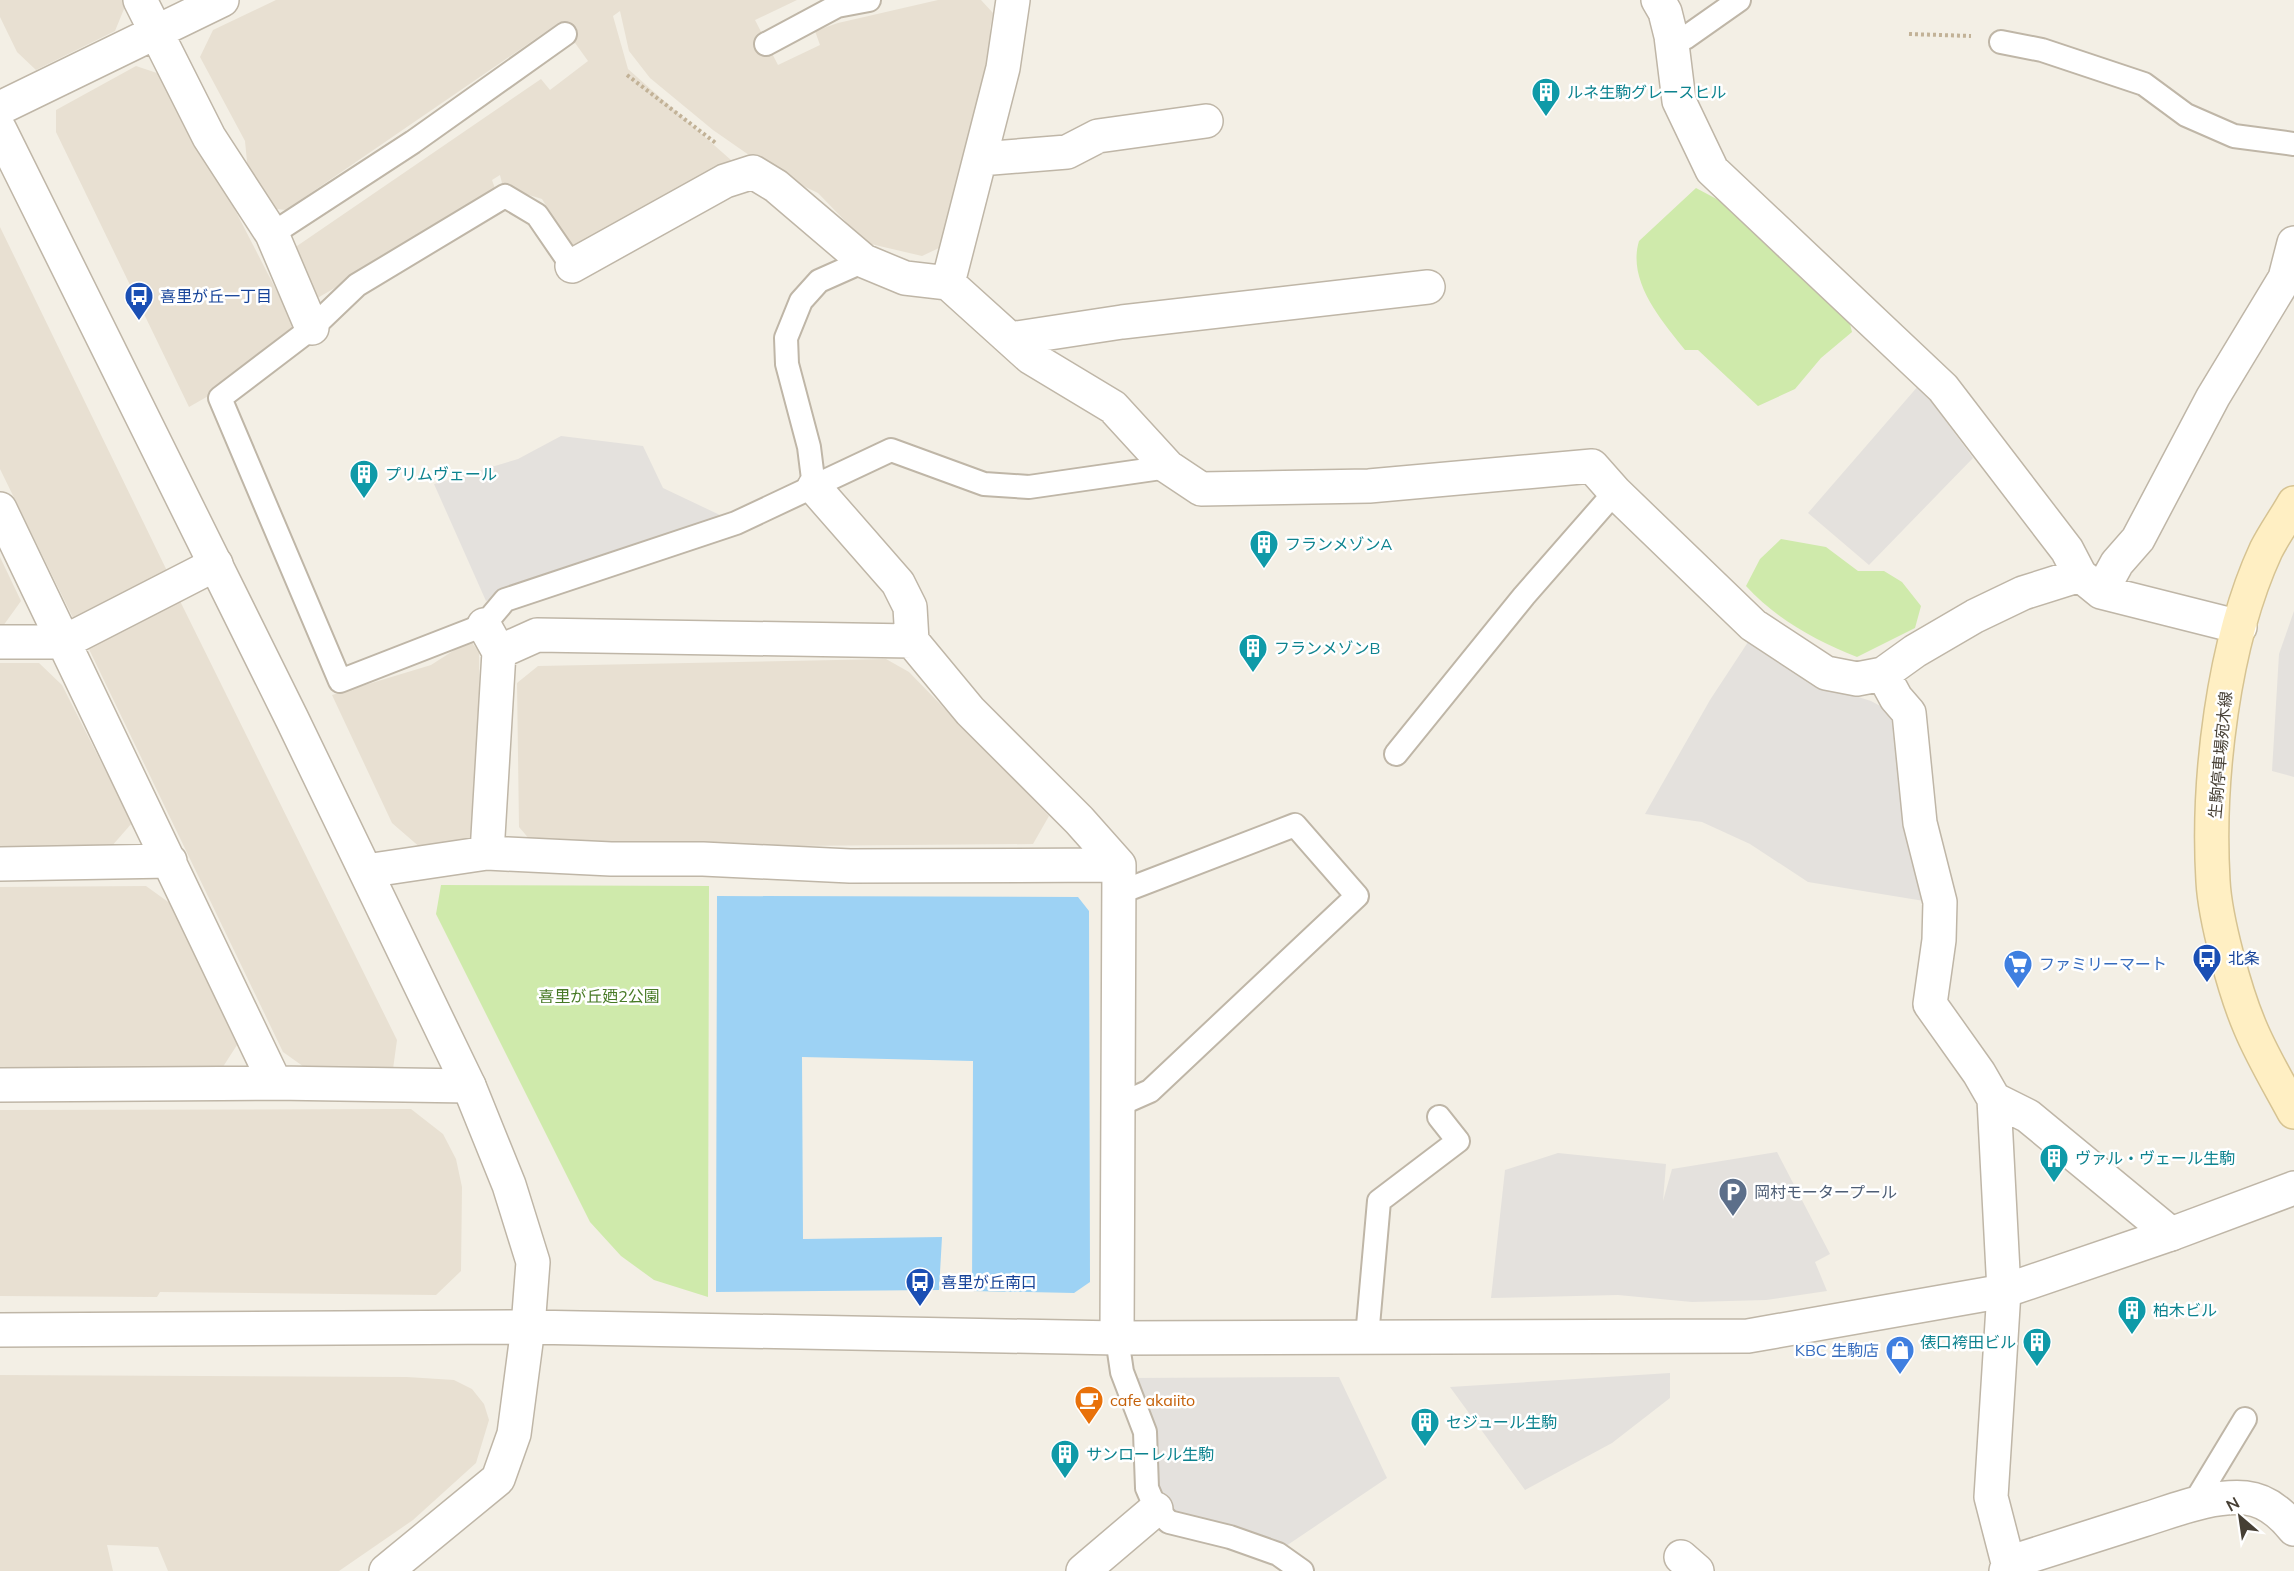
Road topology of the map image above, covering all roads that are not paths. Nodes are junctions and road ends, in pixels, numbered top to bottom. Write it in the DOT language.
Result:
graph roads {
  1 [pos="140,0"];
  2 [pos="222,0"];
  3 [pos="869,0"];
  4 [pos="1013,0"];
  5 [pos="1658,0"];
  6 [pos="1739,0"];
  7 [pos="156,33"];
  8 [pos="565,34"];
  9 [pos="1671,36"];
  10 [pos="2001,42"];
  11 [pos="766,44"];
  12 [pos="0,108"];
  13 [pos="1206,121"];
  14 [pos="0,130"];
  15 [pos="2294,144"];
  16 [pos="980,159"];
  17 [pos="272,234"];
  18 [pos="2294,243"];
  19 [pos="864,261"];
  20 [pos="572,266"];
  21 [pos="948,283"];
  22 [pos="1428,286"];
  23 [pos="312,328"];
  24 [pos="1010,339"];
  25 [pos="1168,467"];
  26 [pos="814,487"];
  27 [pos="1615,492"];
  28 [pos="2294,503"];
  29 [pos="0,509"];
  30 [pos="216,564"];
  31 [pos="2090,583"];
  32 [pos="2240,627"];
  33 [pos="491,639"];
  34 [pos="912,641"];
  35 [pos="0,642"];
  36 [pos="64,642"];
  37 [pos="1883,674"];
  38 [pos="1396,754"];
  39 [pos="487,853"];
  40 [pos="170,861"];
  41 [pos="0,864"];
  42 [pos="366,871"];
  43 [pos="1120,879"];
  44 [pos="275,1083"];
  45 [pos="0,1085"];
  46 [pos="469,1086"];
  47 [pos="1994,1099"];
  48 [pos="1116,1106"];
  49 [pos="2294,1112"];
  50 [pos="1439,1117"];
  51 [pos="2294,1188"];
  52 [pos="2171,1234"];
  53 [pos="2004,1292"];
  54 [pos="528,1327"];
  55 [pos="0,1330"];
  56 [pos="1367,1337"];
  57 [pos="1117,1338"];
  58 [pos="2246,1419"];
  59 [pos="2193,1505"];
  60 [pos="1156,1509"];
  61 [pos="2294,1529"];
  62 [pos="2007,1567"];
  63 [pos="386,1571"];
  64 [pos="1083,1571"];
  65 [pos="1302,1571"];
  1 -- 7 [label="street"];
  2 -- 7 [label="street"];
  3 -- 11 [label="lane"];
  4 -- 16 [label="street"];
  5 -- 9 [label="street"];
  6 -- 9 [label="lane"];
  7 -- 12 [label="street"];
  7 -- 17 [label="street"];
  8 -- 17 [label="lane"];
  9 -- 31 [label="street"];
  10 -- 15 [label="lane"];
  13 -- 16 [label="street"];
  14 -- 30 [label="street"];
  16 -- 21 [label="street"];
  17 -- 23 [label="street"];
  18 -- 31 [label="street"];
  19 -- 20 [label="street"];
  19 -- 21 [label="street"];
  19 -- 26 [label="lane"];
  20 -- 23 [label="lane"];
  21 -- 24 [label="street"];
  22 -- 24 [label="street"];
  23 -- 33 [label="lane"];
  24 -- 25 [label="street"];
  25 -- 26 [label="lane"];
  25 -- 27 [label="street"];
  26 -- 33 [label="lane"];
  26 -- 34 [label="street"];
  27 -- 37 [label="street"];
  27 -- 38 [label="lane"];
  28 -- 32 [label="main road, 生駒停車場宛木線"];
  29 -- 36 [label="street"];
  30 -- 36 [label="street"];
  30 -- 42 [label="street"];
  31 -- 32 [label="street"];
  31 -- 37 [label="street"];
  32 -- 49 [label="main road, 生駒停車場宛木線"];
  33 -- 34 [label="street"];
  33 -- 39 [label="street"];
  34 -- 43 [label="street"];
  35 -- 36 [label="street"];
  36 -- 40 [label="street"];
  37 -- 47 [label="street"];
  39 -- 42 [label="street"];
  39 -- 43 [label="street"];
  40 -- 41 [label="street"];
  40 -- 44 [label="street"];
  42 -- 46 [label="street"];
  43 -- 48 [label="street"];
  43 -- 48 [label="lane"];
  44 -- 45 [label="street"];
  44 -- 46 [label="street"];
  46 -- 54 [label="street"];
  47 -- 52 [label="street"];
  47 -- 53 [label="street"];
  48 -- 57 [label="street"];
  50 -- 56 [label="lane"];
  51 -- 52 [label="street"];
  52 -- 53 [label="street"];
  53 -- 56 [label="street"];
  53 -- 62 [label="street"];
  54 -- 55 [label="street"];
  54 -- 57 [label="street"];
  54 -- 63 [label="street"];
  56 -- 57 [label="street"];
  57 -- 60 [label="lane"];
  58 -- 59 [label="lane"];
  59 -- 61 [label="street"];
  59 -- 62 [label="street"];
  60 -- 64 [label="street"];
  60 -- 65 [label="lane"];
}
